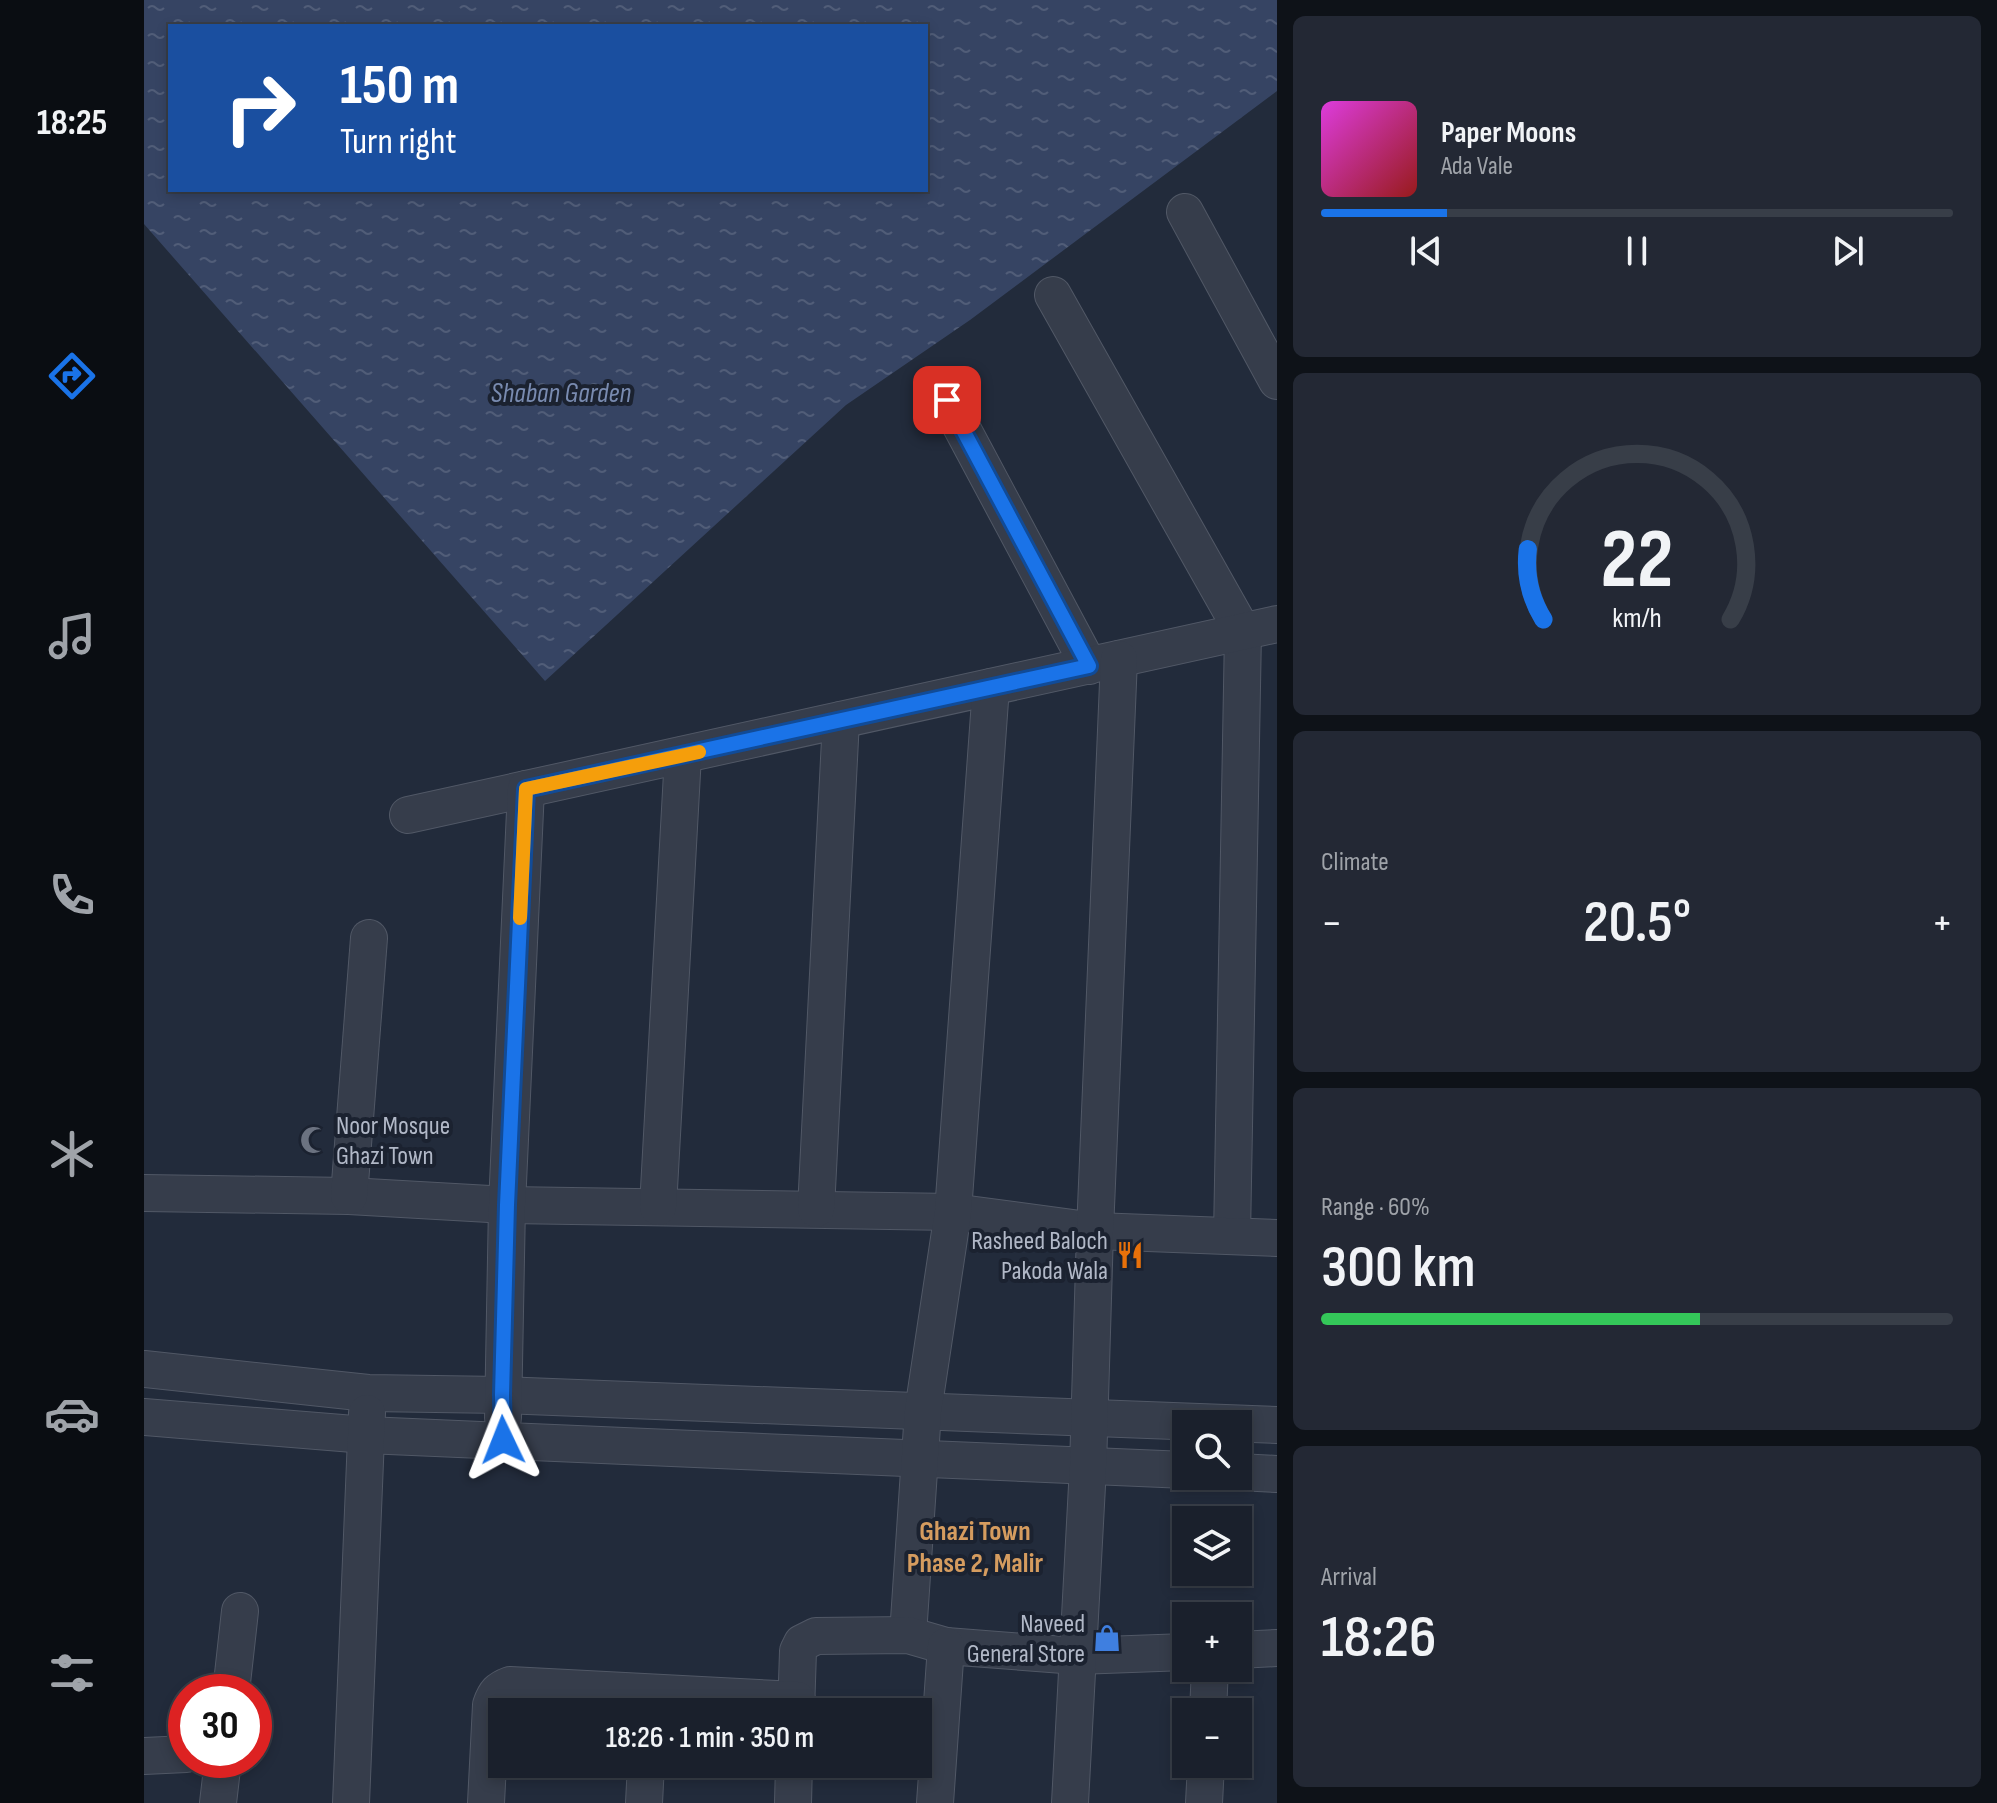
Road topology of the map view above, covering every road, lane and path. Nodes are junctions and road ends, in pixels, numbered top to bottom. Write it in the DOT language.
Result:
graph roads {
  1 [pos="1185,212"];
  2 [pos="1053,295"];
  3 [pos="1277,381"];
  4 [pos="947,400"];
  5 [pos="1260,628"];
  6 [pos="1104,663"];
  7 [pos="991,687"];
  8 [pos="841,720"];
  9 [pos="683,755"];
  10 [pos="526,789"];
  11 [pos="408,815"];
  12 [pos="369,938"];
  13 [pos="144,1193"];
  14 [pos="349,1196"];
  15 [pos="507,1205"];
  16 [pos="658,1207"];
  17 [pos="816,1209"];
  18 [pos="953,1212"];
  19 [pos="1095,1231"];
  20 [pos="1232,1236"];
  21 [pos="1277,1238"];
  22 [pos="144,1369"];
  23 [pos="368,1393"];
  24 [pos="502,1395"];
  25 [pos="923,1411"];
  26 [pos="144,1417"];
  27 [pos="1090,1418"];
  28 [pos="1277,1425"];
  29 [pos="366,1435"];
  30 [pos="503,1440"];
  31 [pos="922,1457"];
  32 [pos="1088,1467"];
  33 [pos="1172,1470"];
  34 [pos="1252,1473"];
  35 [pos="1277,1474"];
  36 [pos="240,1611"];
  37 [pos="908,1635"];
  38 [pos="946,1646"];
  39 [pos="1277,1648"];
  40 [pos="1252,1649"];
  41 [pos="1172,1653"];
  42 [pos="1077,1656"];
  43 [pos="233,1674"];
  44 [pos="493,1698"];
  45 [pos="611,1698"];
  46 [pos="796,1698"];
  47 [pos="168,1755"];
  48 [pos="144,1756"];
  49 [pos="488,1764"];
  50 [pos="221,1778"];
  51 [pos="645,1778"];
  52 [pos="794,1778"];
  53 [pos="1205,1778"];
  54 [pos="218,1803"];
  55 [pos="351,1803"];
  56 [pos="486,1803"];
  57 [pos="644,1803"];
  58 [pos="793,1803"];
  59 [pos="935,1803"];
  60 [pos="1070,1803"];
  61 [pos="1204,1803"];
  1 -- 3 [label="street"];
  2 -- 5 [label="street"];
  4 -- 6 [label="street"];
  5 -- 6 [label="street"];
  5 -- 20 [label="street"];
  6 -- 7 [label="street"];
  6 -- 19 [label="street"];
  7 -- 8 [label="street"];
  7 -- 18 [label="street"];
  8 -- 9 [label="street"];
  8 -- 17 [label="street"];
  9 -- 10 [label="street"];
  9 -- 16 [label="street"];
  10 -- 11 [label="street"];
  10 -- 15 [label="street"];
  12 -- 14 [label="street"];
  13 -- 14 [label="street"];
  14 -- 15 [label="street"];
  15 -- 16 [label="street"];
  15 -- 24 [label="street"];
  16 -- 17 [label="street"];
  17 -- 18 [label="street"];
  18 -- 19 [label="street"];
  18 -- 25 [label="street"];
  19 -- 20 [label="street"];
  19 -- 27 [label="street"];
  20 -- 21 [label="street"];
  22 -- 23 [label="street"];
  23 -- 24 [label="street"];
  23 -- 29 [label="street"];
  24 -- 25 [label="street"];
  24 -- 30 [label="street"];
  25 -- 27 [label="street"];
  25 -- 31 [label="street"];
  26 -- 29 [label="street"];
  27 -- 28 [label="street"];
  27 -- 32 [label="street"];
  29 -- 30 [label="street"];
  29 -- 55 [label="street"];
  30 -- 31 [label="street"];
  31 -- 32 [label="street"];
  31 -- 37 [label="street"];
  32 -- 33 [label="street"];
  32 -- 42 [label="street"];
  34 -- 35 [label="street"];
  36 -- 43 [label="street"];
  37 -- 38 [label="street"];
  37 -- 46 [label="street"];
  38 -- 42 [label="street"];
  38 -- 59 [label="street"];
  39 -- 40 [label="street"];
  41 -- 42 [label="street"];
  42 -- 60 [label="street"];
  44 -- 45 [label="street"];
  47 -- 48 [label="street"];
  49 -- 56 [label="street"];
  50 -- 54 [label="street"];
  51 -- 57 [label="street"];
  52 -- 58 [label="street"];
  53 -- 61 [label="street"];
}
